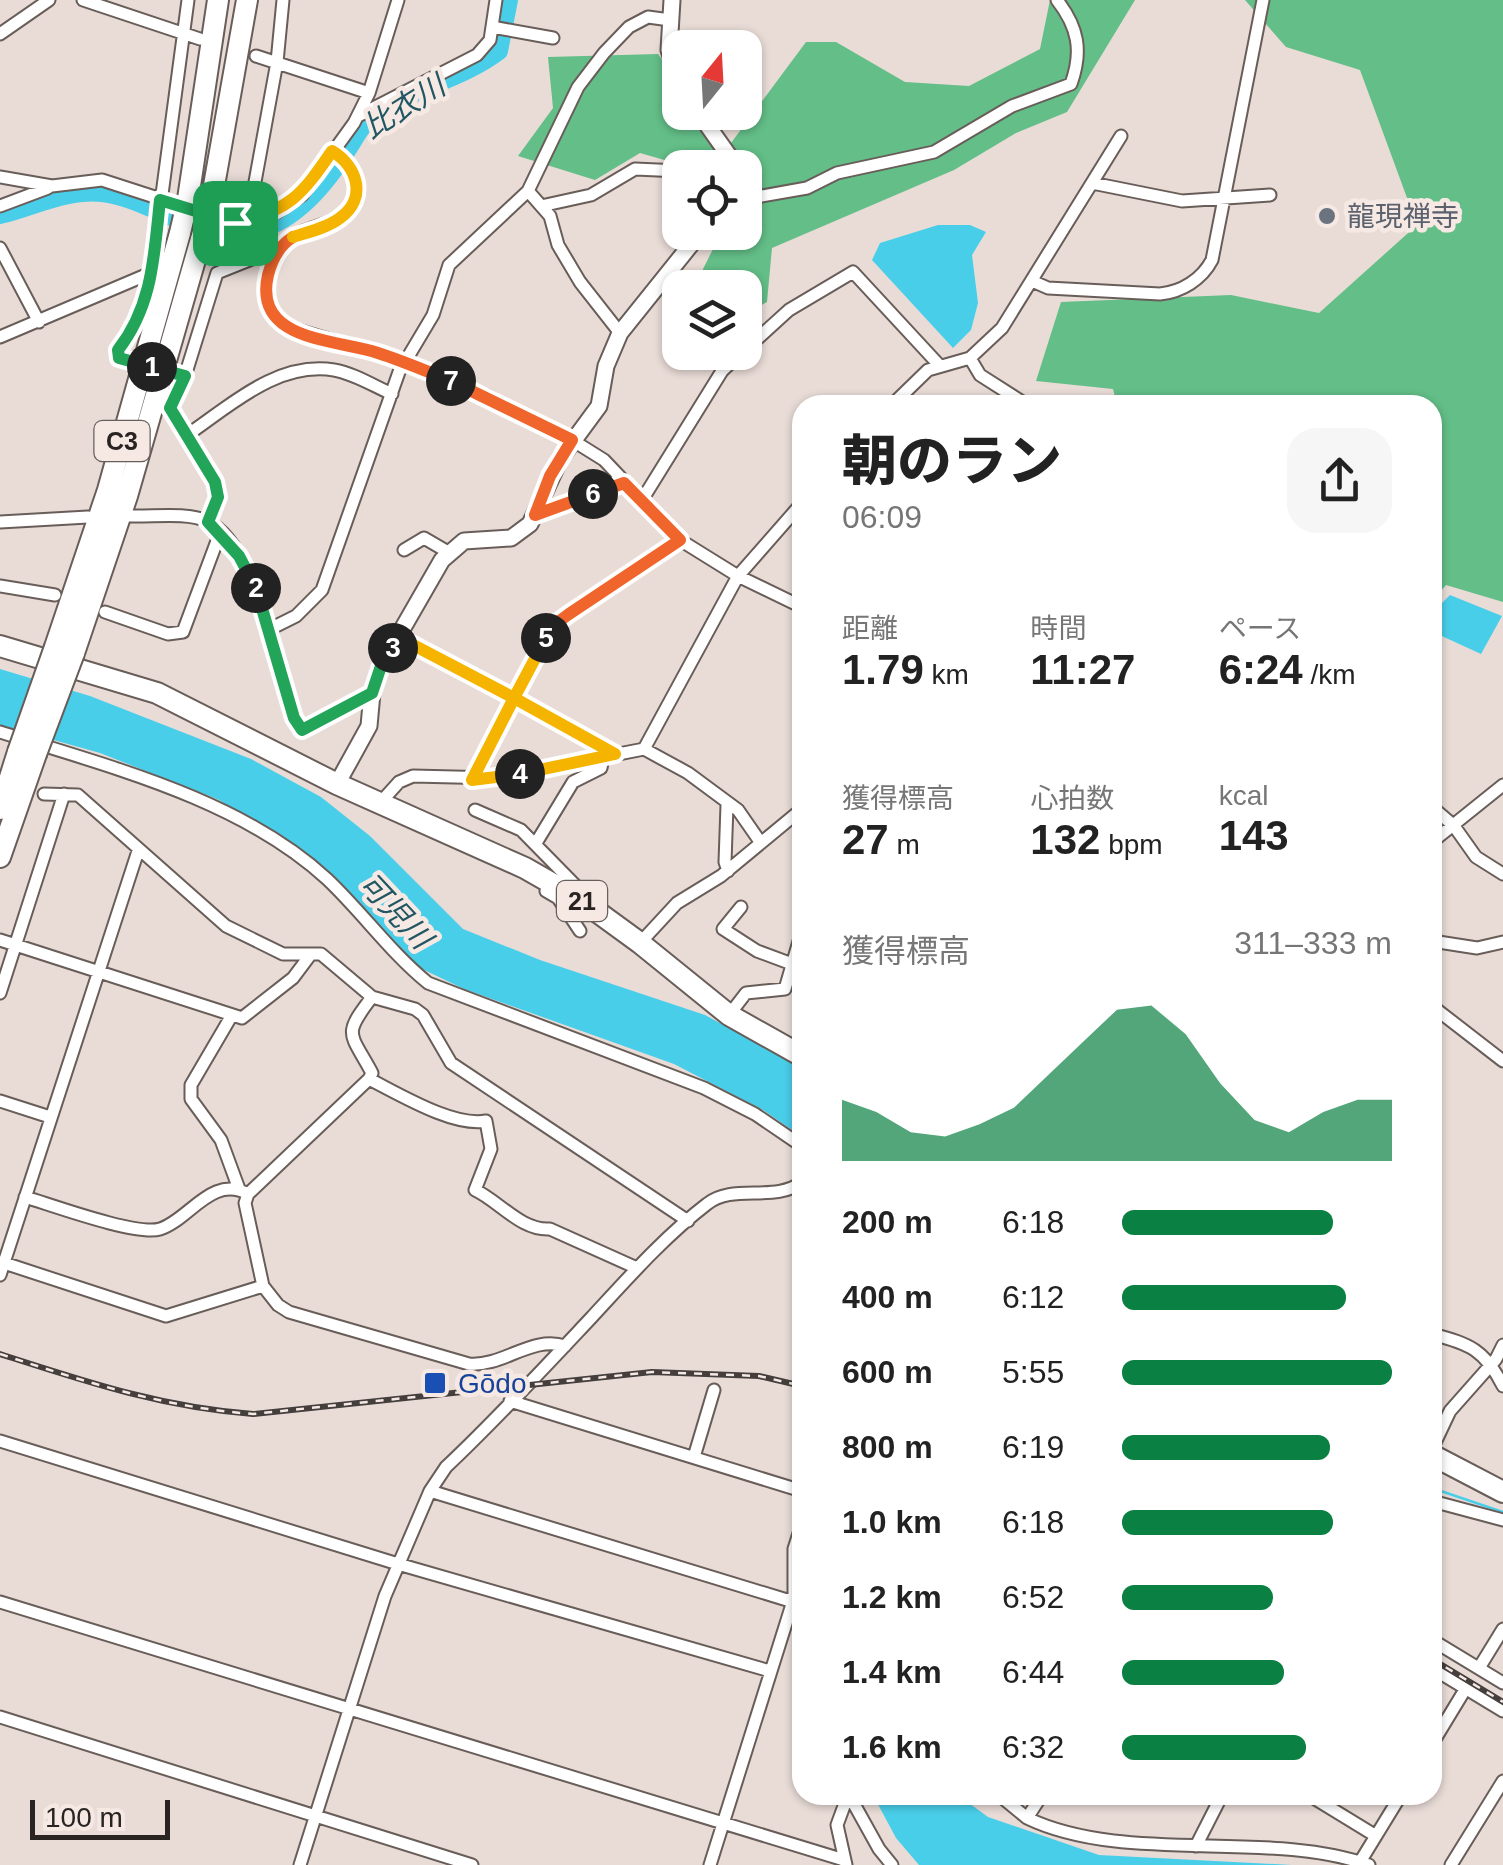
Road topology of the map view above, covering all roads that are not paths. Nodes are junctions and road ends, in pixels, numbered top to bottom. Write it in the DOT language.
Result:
graph roads {
  1 [pos="49,0"];
  2 [pos="83,0"];
  3 [pos="188,0"];
  4 [pos="218,0"];
  5 [pos="246,0"];
  6 [pos="283,0"];
  7 [pos="398,0"];
  8 [pos="496,0"];
  9 [pos="672,0"];
  10 [pos="1057,0"];
  11 [pos="1263,0"];
  12 [pos="670,20"];
  13 [pos="492,27"];
  14 [pos="670,30"];
  15 [pos="0,34"];
  16 [pos="184,34"];
  17 [pos="200,38"];
  18 [pos="553,38"];
  19 [pos="256,56"];
  20 [pos="277,62"];
  21 [pos="369,93"];
  22 [pos="358,116"];
  23 [pos="1120,136"];
  24 [pos="332,151"];
  25 [pos="662,170"];
  26 [pos="0,176"];
  27 [pos="1092,183"];
  28 [pos="52,186"];
  29 [pos="528,192"];
  30 [pos="1270,195"];
  31 [pos="762,196"];
  32 [pos="1223,198"];
  33 [pos="160,200"];
  34 [pos="0,206"];
  35 [pos="541,206"];
  36 [pos="248,220"];
  37 [pos="0,248"];
  38 [pos="687,250"];
  39 [pos="273,259"];
  40 [pos="152,272"];
  41 [pos="1032,281"];
  42 [pos="39,322"];
  43 [pos="620,333"];
  44 [pos="762,335"];
  45 [pos="0,337"];
  46 [pos="970,358"];
  47 [pos="404,362"];
  48 [pos="940,366"];
  49 [pos="723,370"];
  50 [pos="185,376"];
  51 [pos="392,394"];
  52 [pos="902,395"];
  53 [pos="1012,395"];
  54 [pos="186,435"];
  55 [pos="572,440"];
  56 [pos="624,483"];
  57 [pos="642,500"];
  58 [pos="792,514"];
  59 [pos="535,515"];
  60 [pos="88,516"];
  61 [pos="130,516"];
  62 [pos="0,522"];
  63 [pos="208,522"];
  64 [pos="220,532"];
  65 [pos="680,540"];
  66 [pos="404,550"];
  67 [pos="448,552"];
  68 [pos="738,576"];
  69 [pos="0,586"];
  70 [pos="55,596"];
  71 [pos="792,602"];
  72 [pos="106,612"];
  73 [pos="270,629"];
  74 [pos="400,638"];
  75 [pos="0,646"];
  76 [pos="64,650"];
  77 [pos="372,693"];
  78 [pos="514,698"];
  79 [pos="0,732"];
  80 [pos="644,748"];
  81 [pos="27,753"];
  82 [pos="609,756"];
  83 [pos="472,780"];
  84 [pos="338,784"];
  85 [pos="1503,785"];
  86 [pos="44,794"];
  87 [pos="64,794"];
  88 [pos="1498,800"];
  89 [pos="380,803"];
  90 [pos="727,805"];
  91 [pos="0,808"];
  92 [pos="476,810"];
  93 [pos="1442,816"];
  94 [pos="792,817"];
  95 [pos="1454,826"];
  96 [pos="1442,835"];
  97 [pos="536,843"];
  98 [pos="761,843"];
  99 [pos="138,851"];
  100 [pos="0,857"];
  101 [pos="494,864"];
  102 [pos="728,871"];
  103 [pos="1503,874"];
  104 [pos="560,894"];
  105 [pos="581,900"];
  106 [pos="740,907"];
  107 [pos="580,932"];
  108 [pos="0,940"];
  109 [pos="1503,942"];
  110 [pos="640,943"];
  111 [pos="1442,943"];
  112 [pos="15,944"];
  113 [pos="311,954"];
  114 [pos="792,960"];
  115 [pos="98,972"];
  116 [pos="792,972"];
  117 [pos="0,993"];
  118 [pos="372,998"];
  119 [pos="1442,1014"];
  120 [pos="232,1015"];
  121 [pos="729,1016"];
  122 [pos="792,1051"];
  123 [pos="1503,1061"];
  124 [pos="369,1079"];
  125 [pos="502,1099"];
  126 [pos="0,1101"];
  127 [pos="50,1117"];
  128 [pos="486,1121"];
  129 [pos="792,1139"];
  130 [pos="792,1189"];
  131 [pos="243,1191"];
  132 [pos="25,1197"];
  133 [pos="688,1221"];
  134 [pos="1,1266"];
  135 [pos="636,1268"];
  136 [pos="263,1286"];
  137 [pos="1442,1336"];
  138 [pos="1503,1345"];
  139 [pos="565,1346"];
  140 [pos="1492,1364"];
  141 [pos="1503,1386"];
  142 [pos="714,1390"];
  143 [pos="510,1400"];
  144 [pos="1442,1429"];
  145 [pos="0,1441"];
  146 [pos="694,1458"];
  147 [pos="1442,1458"];
  148 [pos="792,1488"];
  149 [pos="430,1491"];
  150 [pos="1503,1492"];
  151 [pos="1442,1504"];
  152 [pos="1503,1520"];
  153 [pos="398,1564"];
  154 [pos="792,1599"];
  155 [pos="0,1602"];
  156 [pos="792,1604"];
  157 [pos="1503,1628"];
  158 [pos="1442,1646"];
  159 [pos="1479,1668"];
  160 [pos="770,1671"];
  161 [pos="1442,1674"];
  162 [pos="1503,1683"];
  163 [pos="1466,1688"];
  164 [pos="348,1710"];
  165 [pos="1503,1711"];
  166 [pos="0,1717"];
  167 [pos="1442,1728"];
  168 [pos="1503,1782"];
  169 [pos="845,1805"];
  170 [pos="854,1805"];
  171 [pos="1012,1805"];
  172 [pos="1036,1805"];
  173 [pos="1217,1805"];
  174 [pos="1325,1805"];
  175 [pos="1395,1805"];
  176 [pos="313,1816"];
  177 [pos="1028,1818"];
  178 [pos="723,1823"];
  179 [pos="1376,1836"];
  180 [pos="1196,1846"];
  181 [pos="845,1863"];
  182 [pos="1365,1864"];
  183 [pos="300,1865"];
  184 [pos="472,1865"];
  185 [pos="710,1865"];
  186 [pos="892,1865"];
  187 [pos="1451,1865"];
  1 -- 15 [label="street"];
  2 -- 16 [label="street"];
  3 -- 16 [label="street"];
  4 -- 76 [label="highway, C3, bridge"];
  5 -- 76 [label="highway, C3, bridge"];
  6 -- 20 [label="street"];
  7 -- 21 [label="street"];
  8 -- 13 [label="street"];
  9 -- 12 [label="street"];
  10 -- 31 [label="street"];
  11 -- 32 [label="street"];
  12 -- 14 [label="street"];
  12 -- 29 [label="street"];
  13 -- 18 [label="street"];
  13 -- 22 [label="street"];
  16 -- 17 [label="street"];
  16 -- 33 [label="street"];
  19 -- 20 [label="street"];
  20 -- 21 [label="street"];
  20 -- 36 [label="street"];
  21 -- 22 [label="street"];
  22 -- 24 [label="street"];
  23 -- 27 [label="street"];
  24 -- 36 [label="street"];
  24 -- 39 [label="street"];
  25 -- 35 [label="street"];
  26 -- 28 [label="street"];
  27 -- 32 [label="street"];
  27 -- 41 [label="street"];
  28 -- 33 [label="street"];
  28 -- 34 [label="street"];
  29 -- 35 [label="street"];
  29 -- 47 [label="street"];
  30 -- 32 [label="street"];
  32 -- 41 [label="street"];
  33 -- 36 [label="street"];
  33 -- 40 [label="street"];
  35 -- 43 [label="street"];
  37 -- 42 [label="street"];
  38 -- 43 [label="street"];
  39 -- 47 [label="street"];
  39 -- 50 [label="street"];
  40 -- 42 [label="street"];
  40 -- 50 [label="street, bridge"];
  41 -- 46 [label="street"];
  42 -- 45 [label="street"];
  43 -- 55 [label="street"];
  44 -- 48 [label="street"];
  46 -- 48 [label="street"];
  46 -- 53 [label="street"];
  47 -- 51 [label="street"];
  47 -- 55 [label="street"];
  48 -- 52 [label="street"];
  49 -- 57 [label="street"];
  50 -- 54 [label="street"];
  51 -- 54 [label="street"];
  51 -- 73 [label="street"];
  54 -- 63 [label="street"];
  55 -- 56 [label="street"];
  55 -- 59 [label="street"];
  56 -- 57 [label="street"];
  56 -- 59 [label="street"];
  57 -- 65 [label="street"];
  58 -- 68 [label="street"];
  59 -- 67 [label="street"];
  60 -- 62 [label="street"];
  61 -- 63 [label="street"];
  63 -- 64 [label="street"];
  64 -- 72 [label="street"];
  64 -- 73 [label="street"];
  65 -- 68 [label="street"];
  65 -- 78 [label="street"];
  66 -- 67 [label="street"];
  67 -- 74 [label="street"];
  68 -- 71 [label="street"];
  68 -- 80 [label="street"];
  69 -- 70 [label="street"];
  73 -- 77 [label="street"];
  74 -- 77 [label="street"];
  74 -- 78 [label="street"];
  75 -- 84 [label="highway, 21"];
  76 -- 81 [label="highway, C3, bridge"];
  77 -- 84 [label="street"];
  78 -- 82 [label="street"];
  78 -- 83 [label="street"];
  79 -- 129 [label="street"];
  80 -- 82 [label="street"];
  80 -- 90 [label="street"];
  81 -- 91 [label="highway, C3"];
  81 -- 100 [label="highway, C3"];
  82 -- 83 [label="street"];
  82 -- 97 [label="street"];
  83 -- 89 [label="street"];
  84 -- 89 [label="highway, 21"];
  85 -- 88 [label="street"];
  86 -- 87 [label="street"];
  87 -- 99 [label="street"];
  87 -- 112 [label="street"];
  88 -- 95 [label="street"];
  89 -- 104 [label="highway, 21"];
  90 -- 98 [label="street"];
  90 -- 102 [label="street"];
  92 -- 97 [label="street"];
  93 -- 95 [label="street"];
  94 -- 98 [label="street"];
  95 -- 96 [label="street"];
  95 -- 103 [label="street"];
  97 -- 105 [label="street"];
  98 -- 102 [label="street"];
  99 -- 113 [label="street"];
  99 -- 115 [label="street"];
  101 -- 104 [label="street"];
  102 -- 110 [label="street"];
  104 -- 105 [label="highway, 21"];
  104 -- 107 [label="street"];
  105 -- 110 [label="highway, 21"];
  106 -- 114 [label="street"];
  108 -- 112 [label="street"];
  109 -- 111 [label="street"];
  110 -- 121 [label="highway, 21"];
  112 -- 115 [label="street"];
  112 -- 117 [label="street"];
  113 -- 118 [label="street"];
  113 -- 120 [label="street"];
  115 -- 120 [label="street"];
  115 -- 127 [label="street"];
  116 -- 121 [label="street"];
  118 -- 124 [label="street"];
  118 -- 125 [label="street"];
  119 -- 123 [label="street"];
  120 -- 131 [label="street"];
  121 -- 122 [label="highway, 21"];
  124 -- 128 [label="street"];
  124 -- 131 [label="street"];
  125 -- 128 [label="street"];
  125 -- 133 [label="street"];
  126 -- 127 [label="street"];
  127 -- 132 [label="street"];
  128 -- 135 [label="street"];
  130 -- 133 [label="street"];
  131 -- 132 [label="street"];
  131 -- 136 [label="street"];
  132 -- 134 [label="street"];
  133 -- 135 [label="street"];
  134 -- 136 [label="street"];
  135 -- 139 [label="street"];
  136 -- 139 [label="street"];
  137 -- 140 [label="street"];
  138 -- 140 [label="street"];
  139 -- 143 [label="street"];
  140 -- 141 [label="street"];
  140 -- 144 [label="street"];
  142 -- 146 [label="street"];
  143 -- 146 [label="street"];
  143 -- 149 [label="street"];
  145 -- 153 [label="street"];
  146 -- 148 [label="street"];
  147 -- 150 [label="highway"];
  149 -- 153 [label="street"];
  149 -- 154 [label="street"];
  151 -- 152 [label="street"];
  153 -- 160 [label="street"];
  153 -- 164 [label="street"];
  155 -- 164 [label="street"];
  156 -- 160 [label="street"];
  157 -- 159 [label="street"];
  158 -- 159 [label="street"];
  159 -- 162 [label="street"];
  160 -- 178 [label="street"];
  161 -- 163 [label="street"];
  163 -- 165 [label="street"];
  163 -- 167 [label="street"];
  164 -- 176 [label="street"];
  164 -- 178 [label="street"];
  166 -- 176 [label="street"];
  168 -- 187 [label="street"];
  169 -- 181 [label="street"];
  170 -- 186 [label="street"];
  171 -- 177 [label="street"];
  172 -- 177 [label="street"];
  173 -- 180 [label="street"];
  174 -- 179 [label="street"];
  175 -- 179 [label="street"];
  176 -- 183 [label="street"];
  176 -- 184 [label="street"];
  177 -- 180 [label="street"];
  178 -- 181 [label="street"];
  178 -- 185 [label="street"];
  179 -- 182 [label="street"];
  180 -- 182 [label="street"];
}
